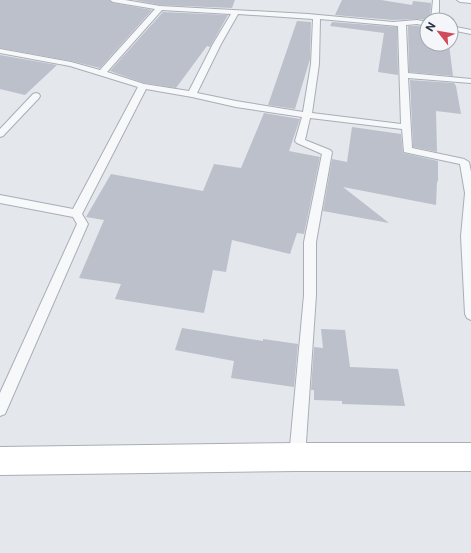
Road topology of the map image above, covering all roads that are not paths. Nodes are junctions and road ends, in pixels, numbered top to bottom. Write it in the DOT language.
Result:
graph roads {
  1 [pos="113,0"];
  2 [pos="436,0"];
  3 [pos="460,0"];
  4 [pos="471,1"];
  5 [pos="160,8"];
  6 [pos="435,12"];
  7 [pos="235,13"];
  8 [pos="317,17"];
  9 [pos="419,22"];
  10 [pos="402,24"];
  11 [pos="459,30"];
  12 [pos="471,32"];
  13 [pos="0,51"];
  14 [pos="101,74"];
  15 [pos="404,75"];
  16 [pos="471,82"];
  17 [pos="143,86"];
  18 [pos="192,94"];
  19 [pos="36,96"];
  20 [pos="308,115"];
  21 [pos="406,127"];
  22 [pos="0,134"];
  23 [pos="0,199"];
  24 [pos="76,214"];
  25 [pos="471,314"];
  26 [pos="0,409"];
  27 [pos="297,456"];
  28 [pos="471,457"];
  29 [pos="0,461"];
  1 -- 5 [label="lane"];
  2 -- 6 [label="lane"];
  3 -- 4 [label="lane"];
  5 -- 7 [label="lane"];
  5 -- 14 [label="lane"];
  7 -- 8 [label="lane"];
  7 -- 18 [label="lane"];
  8 -- 10 [label="lane"];
  8 -- 20 [label="lane"];
  9 -- 10 [label="lane"];
  10 -- 15 [label="lane"];
  11 -- 12 [label="lane"];
  13 -- 14 [label="lane"];
  14 -- 17 [label="lane"];
  15 -- 16 [label="lane"];
  15 -- 21 [label="lane"];
  17 -- 18 [label="lane"];
  17 -- 24 [label="lane"];
  18 -- 20 [label="lane"];
  19 -- 22 [label="lane"];
  20 -- 21 [label="lane"];
  20 -- 27 [label="lane"];
  21 -- 25 [label="lane"];
  23 -- 24 [label="lane"];
  24 -- 26 [label="lane"];
  27 -- 28 [label="main road"];
  27 -- 29 [label="main road"];
}
